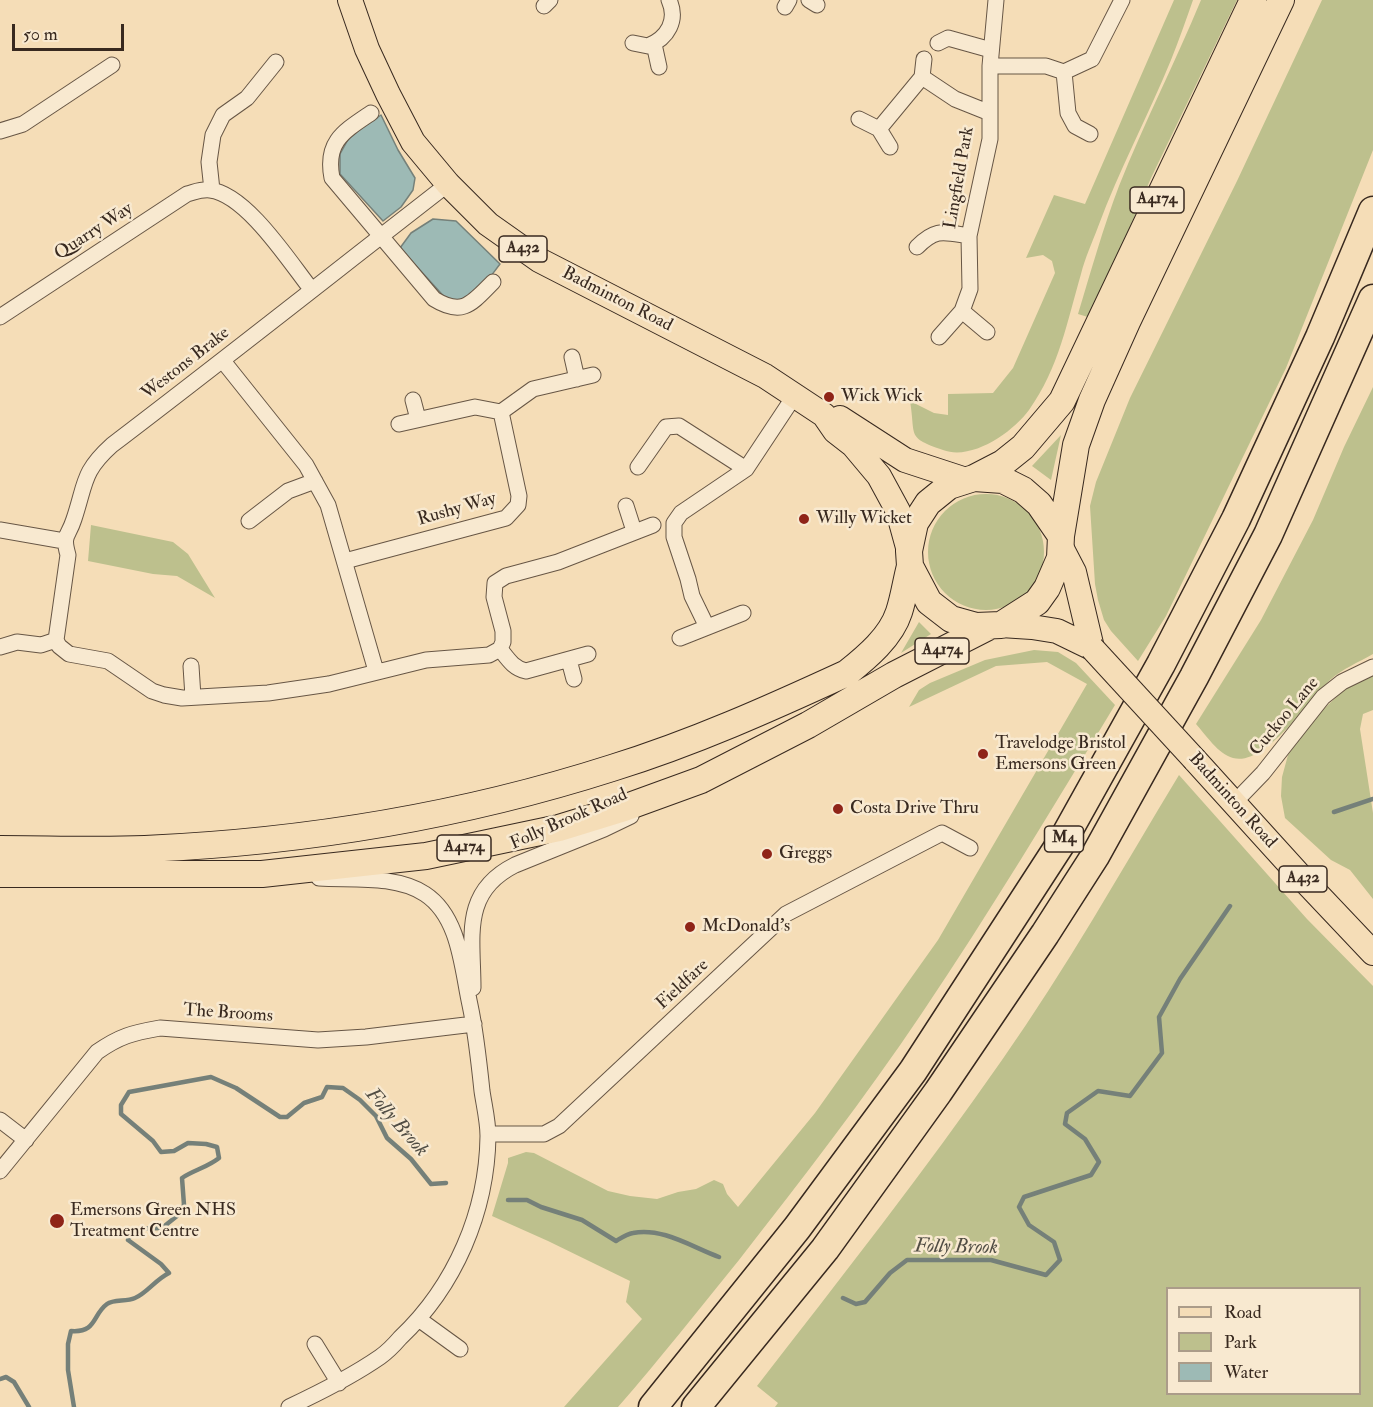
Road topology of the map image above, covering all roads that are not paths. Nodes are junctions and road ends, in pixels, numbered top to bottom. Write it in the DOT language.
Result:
graph roads {
  1 [pos="350,0"];
  2 [pos="669,0"];
  3 [pos="996,0"];
  4 [pos="1253,0"];
  5 [pos="1281,0"];
  6 [pos="1123,9"];
  7 [pos="633,43"];
  8 [pos="938,43"];
  9 [pos="654,44"];
  10 [pos="991,58"];
  11 [pos="924,59"];
  12 [pos="276,62"];
  13 [pos="112,65"];
  14 [pos="659,67"];
  15 [pos="1064,72"];
  16 [pos="922,77"];
  17 [pos="370,113"];
  18 [pos="990,113"];
  19 [pos="859,119"];
  20 [pos="879,129"];
  21 [pos="0,130"];
  22 [pos="1090,134"];
  23 [pos="890,147"];
  24 [pos="448,184"];
  25 [pos="212,190"];
  26 [pos="1373,211"];
  27 [pos="381,235"];
  28 [pos="969,236"];
  29 [pos="917,248"];
  30 [pos="493,282"];
  31 [pos="311,289"];
  32 [pos="1373,299"];
  33 [pos="962,311"];
  34 [pos="0,317"];
  35 [pos="987,332"];
  36 [pos="939,337"];
  37 [pos="572,357"];
  38 [pos="223,361"];
  39 [pos="593,375"];
  40 [pos="577,379"];
  41 [pos="795,394"];
  42 [pos="413,400"];
  43 [pos="501,412"];
  44 [pos="824,415"];
  45 [pos="418,419"];
  46 [pos="399,424"];
  47 [pos="638,467"];
  48 [pos="746,469"];
  49 [pos="970,479"];
  50 [pos="315,481"];
  51 [pos="626,506"];
  52 [pos="249,521"];
  53 [pos="653,525"];
  54 [pos="0,530"];
  55 [pos="634,531"];
  56 [pos="64,541"];
  57 [pos="1061,541"];
  58 [pos="909,558"];
  59 [pos="345,561"];
  60 [pos="743,613"];
  61 [pos="996,626"];
  62 [pos="707,627"];
  63 [pos="680,638"];
  64 [pos="56,640"];
  65 [pos="0,647"];
  66 [pos="1092,648"];
  67 [pos="500,649"];
  68 [pos="588,654"];
  69 [pos="569,660"];
  70 [pos="191,666"];
  71 [pos="1373,667"];
  72 [pos="376,671"];
  73 [pos="574,679"];
  74 [pos="193,697"];
  75 [pos="701,780"];
  76 [pos="1234,803"];
  77 [pos="970,848"];
  78 [pos="0,849"];
  79 [pos="0,874"];
  80 [pos="262,874"];
  81 [pos="1373,953"];
  82 [pos="474,1024"];
  83 [pos="0,1120"];
  84 [pos="488,1134"];
  85 [pos="26,1140"];
  86 [pos="0,1171"];
  87 [pos="420,1320"];
  88 [pos="315,1344"];
  89 [pos="460,1349"];
  90 [pos="339,1383"];
  91 [pos="289,1407"];
  92 [pos="653,1407"];
  93 [pos="696,1407"];
  1 -- 24 [label="main road, Badminton Road / A432"];
  2 -- 9 [label="street"];
  3 -- 10 [label="street, Lingfield Park"];
  4 -- 49 [label="highway, A4174"];
  5 -- 57 [label="highway, A4174"];
  6 -- 15 [label="street"];
  7 -- 9 [label="street"];
  8 -- 10 [label="street"];
  9 -- 14 [label="street"];
  10 -- 15 [label="street"];
  10 -- 18 [label="street, Lingfield Park"];
  11 -- 16 [label="street"];
  12 -- 25 [label="street"];
  13 -- 21 [label="street"];
  15 -- 22 [label="street"];
  16 -- 18 [label="street"];
  16 -- 20 [label="street"];
  17 -- 27 [label="street"];
  18 -- 28 [label="street, Lingfield Park"];
  19 -- 20 [label="street"];
  20 -- 23 [label="street"];
  24 -- 27 [label="street, Westons Brake"];
  24 -- 41 [label="main road, Badminton Road / A432"];
  25 -- 31 [label="street"];
  25 -- 34 [label="street, Quarry Way"];
  26 -- 92 [label="highway, M4"];
  27 -- 30 [label="street"];
  27 -- 31 [label="street, Westons Brake"];
  28 -- 29 [label="street"];
  28 -- 33 [label="street, Lingfield Park"];
  31 -- 38 [label="street, Westons Brake"];
  32 -- 93 [label="highway, M4"];
  33 -- 35 [label="street"];
  33 -- 36 [label="street, Lingfield Park"];
  37 -- 40 [label="street"];
  38 -- 50 [label="street"];
  38 -- 56 [label="street, Westons Brake"];
  39 -- 40 [label="street"];
  40 -- 43 [label="street"];
  41 -- 44 [label="main road, Badminton Road / A432"];
  41 -- 48 [label="street"];
  42 -- 45 [label="street"];
  43 -- 45 [label="street"];
  43 -- 59 [label="street, Rushy Way"];
  44 -- 49 [label="main road, Badminton Road / A432"];
  44 -- 58 [label="main road, Badminton Road / A432"];
  45 -- 46 [label="street"];
  47 -- 48 [label="street"];
  48 -- 62 [label="street"];
  49 -- 57 [label="highway"];
  49 -- 58 [label="highway"];
  50 -- 52 [label="street"];
  50 -- 59 [label="street"];
  51 -- 55 [label="street"];
  53 -- 55 [label="street"];
  54 -- 56 [label="street"];
  55 -- 67 [label="street"];
  56 -- 64 [label="street, Westons Brake"];
  57 -- 61 [label="highway"];
  57 -- 66 [label="main road, Badminton Road / A432"];
  58 -- 61 [label="highway"];
  58 -- 78 [label="highway, A4174"];
  59 -- 72 [label="street"];
  60 -- 62 [label="street"];
  61 -- 66 [label="main road, Badminton Road / A432"];
  61 -- 75 [label="highway, A4174"];
  62 -- 63 [label="street"];
  64 -- 65 [label="street"];
  64 -- 74 [label="street"];
  66 -- 76 [label="main road, Badminton Road / A432, bridge"];
  67 -- 69 [label="street"];
  67 -- 72 [label="street"];
  68 -- 69 [label="street"];
  69 -- 73 [label="street"];
  70 -- 74 [label="street"];
  71 -- 76 [label="street, Cuckoo Lane"];
  72 -- 74 [label="street"];
  75 -- 80 [label="highway, A4174"];
  75 -- 82 [label="street, Folly Brook Road"];
  76 -- 81 [label="main road, Badminton Road / A432"];
  77 -- 84 [label="street, Fieldfare"];
  79 -- 80 [label="highway, A4174"];
  80 -- 82 [label="street, Folly Brook Road"];
  82 -- 84 [label="street, Folly Brook Road"];
  82 -- 85 [label="street, The Brooms"];
  83 -- 85 [label="street"];
  84 -- 87 [label="street, Folly Brook Road"];
  85 -- 86 [label="street, The Brooms"];
  87 -- 89 [label="street"];
  87 -- 90 [label="street, Folly Brook Road"];
  88 -- 90 [label="street"];
  90 -- 91 [label="street, Folly Brook Road"];
}
